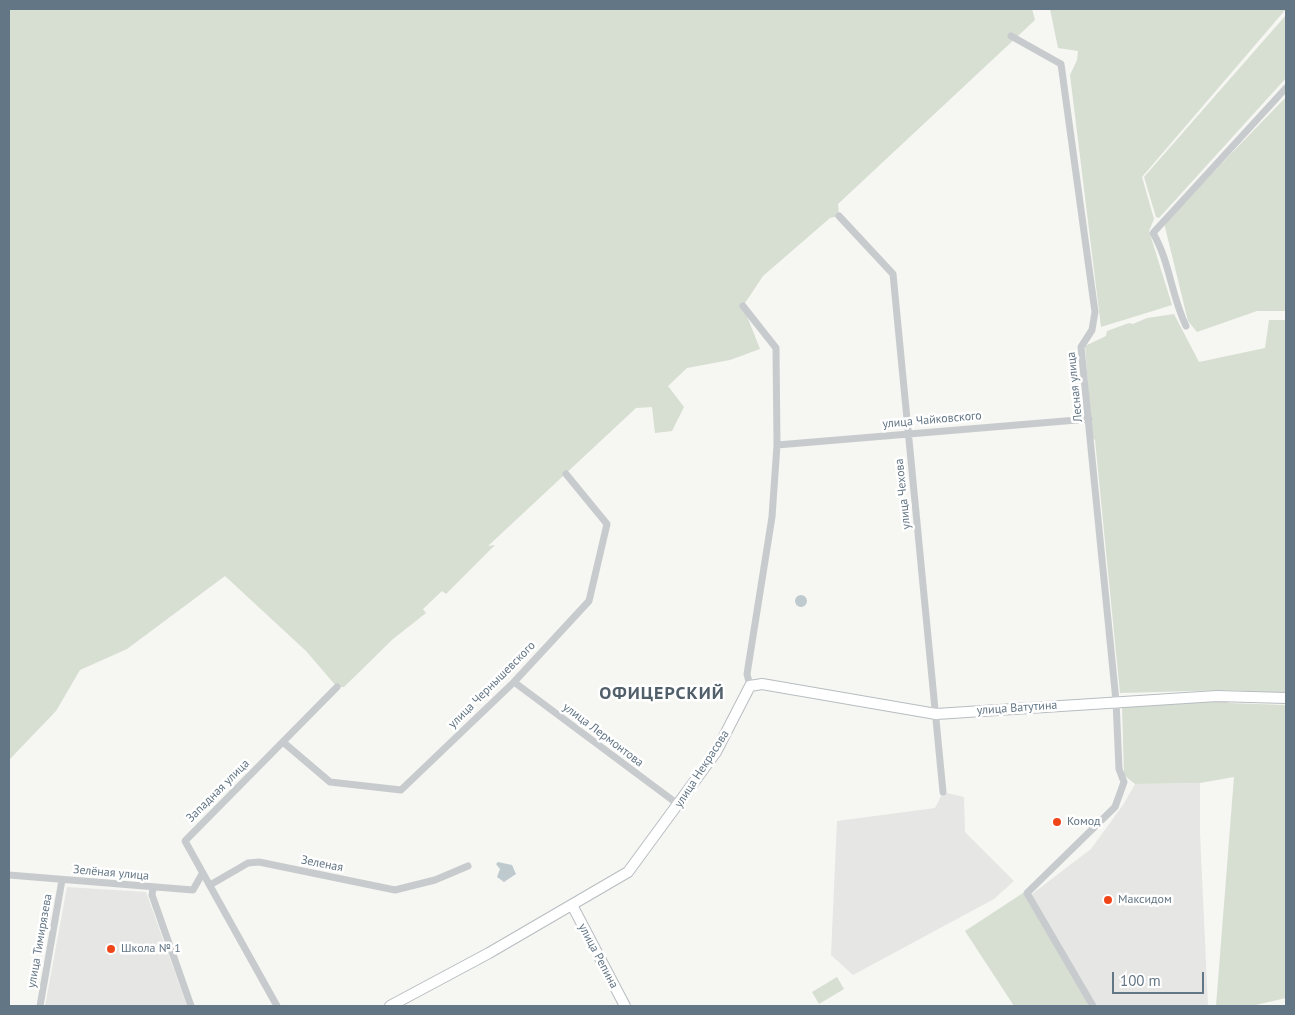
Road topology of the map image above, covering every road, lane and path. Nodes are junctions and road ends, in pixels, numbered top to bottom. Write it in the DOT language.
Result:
graph roads {
  1 [pos="1011,36"];
  2 [pos="1286,88"];
  3 [pos="839,216"];
  4 [pos="743,306"];
  5 [pos="1186,326"];
  6 [pos="1089,419"];
  7 [pos="908,434"];
  8 [pos="777,446"];
  9 [pos="566,474"];
  10 [pos="514,682"];
  11 [pos="750,686"];
  12 [pos="336,687"];
  13 [pos="1286,698"];
  14 [pos="1116,701"];
  15 [pos="936,714"];
  16 [pos="283,742"];
  17 [pos="943,792"];
  18 [pos="678,805"];
  19 [pos="468,866"];
  20 [pos="202,874"];
  21 [pos="9,876"];
  22 [pos="62,880"];
  23 [pos="210,885"];
  24 [pos="153,888"];
  25 [pos="572,906"];
  26 [pos="40,1006"];
  27 [pos="191,1006"];
  28 [pos="277,1006"];
  29 [pos="390,1006"];
  30 [pos="625,1006"];
  31 [pos="1093,1006"];
  1 -- 6 [label="street, Лесная улица"];
  2 -- 5 [label="street"];
  3 -- 7 [label="street, улица Чехова"];
  4 -- 8 [label="street, улица Некрасова"];
  6 -- 7 [label="street, улица Чайковского"];
  6 -- 14 [label="street, Лесная улица"];
  7 -- 8 [label="street, улица Чайковского"];
  7 -- 15 [label="street, улица Чехова"];
  8 -- 11 [label="street, улица Некрасова"];
  9 -- 10 [label="street, улица Чернышевского"];
  10 -- 16 [label="street, улица Чернышевского"];
  10 -- 18 [label="street, улица Лермонтова"];
  11 -- 15 [label="street, улица Ватутина"];
  11 -- 18 [label="street, улица Некрасова"];
  12 -- 16 [label="street, Западная улица"];
  13 -- 14 [label="street, улица Ватутина"];
  14 -- 15 [label="street, улица Ватутина"];
  14 -- 31 [label="street, Лесная улица"];
  15 -- 17 [label="street, улица Чехова"];
  16 -- 20 [label="street, Западная улица"];
  18 -- 25 [label="street, улица Некрасова"];
  19 -- 23 [label="street, Зеленая"];
  20 -- 23 [label="street, Западная улица"];
  20 -- 24 [label="street, Зелёная улица"];
  21 -- 22 [label="street, Зелёная улица"];
  22 -- 24 [label="street, Зелёная улица"];
  22 -- 26 [label="street, улица Тимирязева"];
  23 -- 28 [label="street, Западная улица"];
  24 -- 27 [label="street"];
  25 -- 29 [label="street, улица Некрасова"];
  25 -- 30 [label="street, улица Репина"];
}
